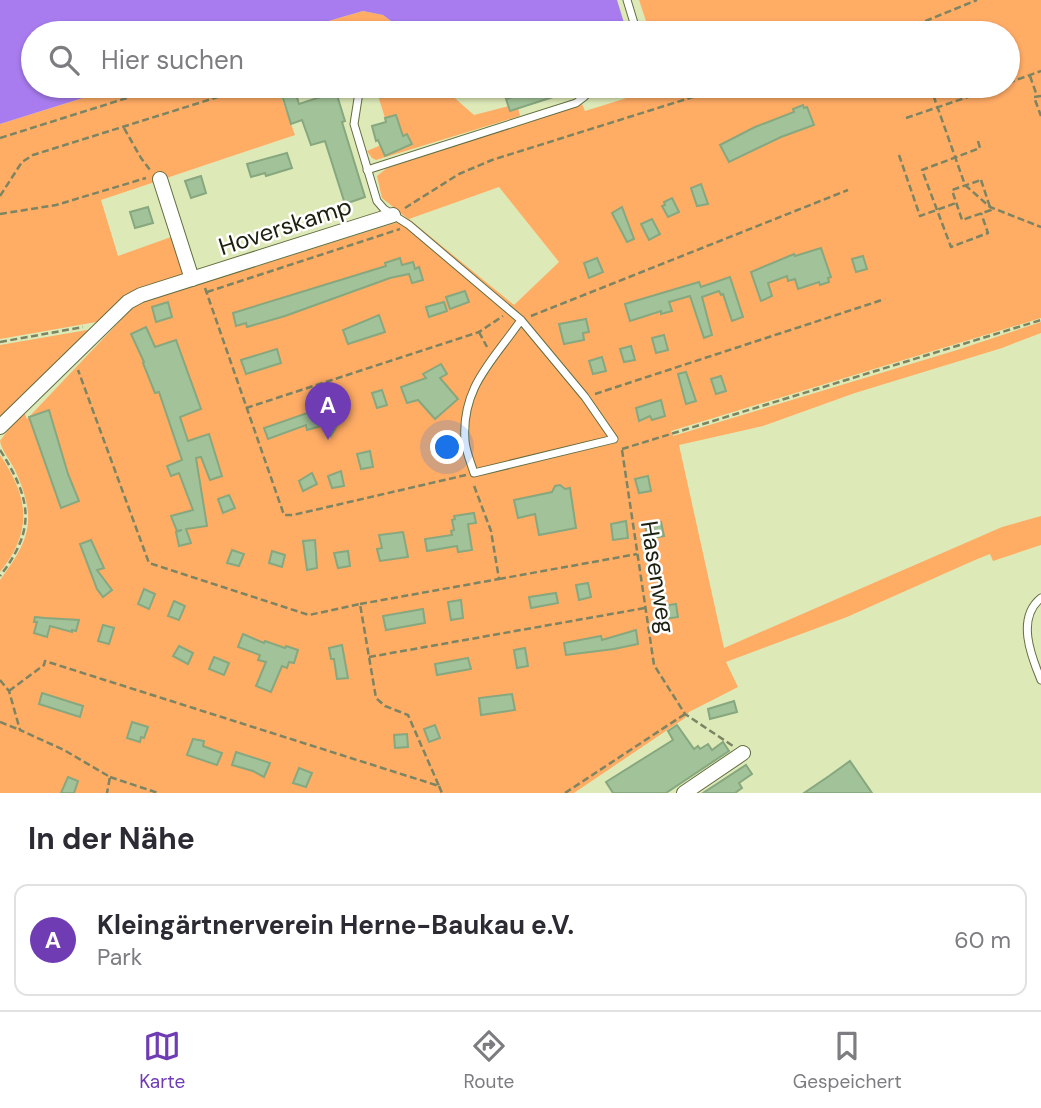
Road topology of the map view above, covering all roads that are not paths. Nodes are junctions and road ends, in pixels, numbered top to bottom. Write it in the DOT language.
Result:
graph roads {
  1 [pos="626,0"];
  2 [pos="633,21"];
  3 [pos="358,98"];
  4 [pos="583,98"];
  5 [pos="367,170"];
  6 [pos="160,179"];
  7 [pos="393,215"];
  8 [pos="191,279"];
  9 [pos="521,320"];
  10 [pos="0,427"];
  11 [pos="1041,598"];
  12 [pos="1041,680"];
  13 [pos="743,753"];
  14 [pos="684,793"];
  1 -- 2 [label="lane"];
  3 -- 5 [label="lane"];
  4 -- 5 [label="lane"];
  5 -- 7 [label="lane"];
  6 -- 8 [label="street, Hoverskamp"];
  7 -- 8 [label="street, Hoverskamp"];
  7 -- 9 [label="lane"];
  8 -- 10 [label="street, Hoverskamp"];
  9 -- 9 [label="lane"];
  11 -- 12 [label="lane"];
  13 -- 14 [label="street"];
}
